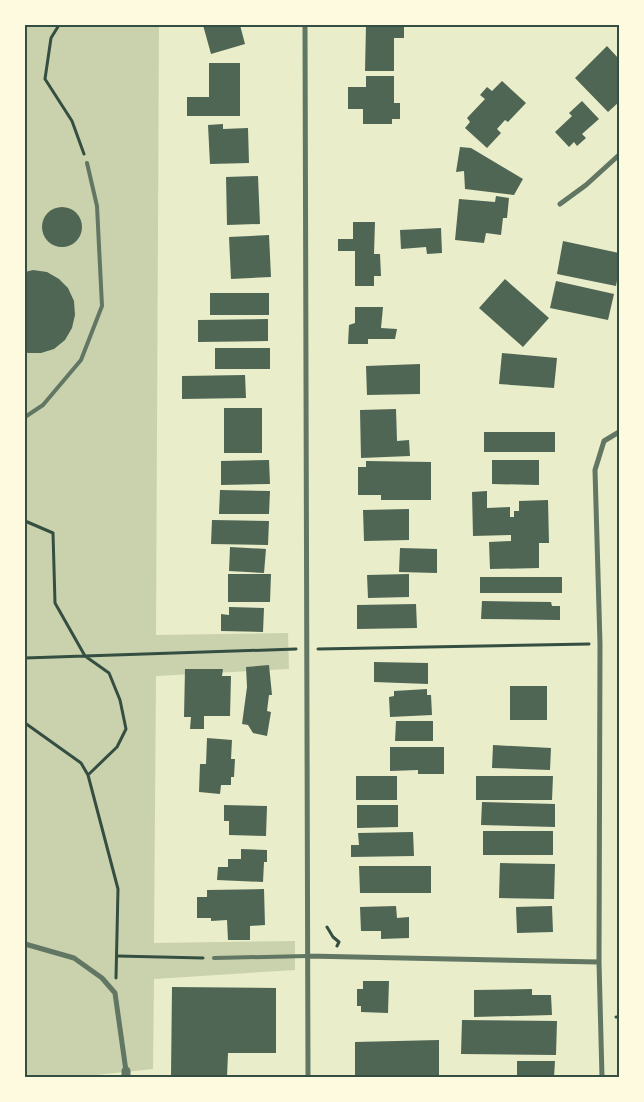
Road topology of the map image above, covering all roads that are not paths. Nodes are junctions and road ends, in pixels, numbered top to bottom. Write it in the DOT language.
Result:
graph roads {
  1 [pos="305,25"];
  2 [pos="619,155"];
  3 [pos="87,163"];
  4 [pos="560,204"];
  5 [pos="25,417"];
  6 [pos="619,432"];
  7 [pos="25,944"];
  8 [pos="307,956"];
  9 [pos="214,958"];
  10 [pos="599,962"];
  11 [pos="126,1074"];
  12 [pos="308,1077"];
  13 [pos="602,1077"];
  1 -- 8 [label="street"];
  2 -- 4 [label="street"];
  3 -- 5 [label="lane"];
  6 -- 10 [label="street"];
  7 -- 11 [label="street"];
  8 -- 9 [label="lane"];
  8 -- 10 [label="street"];
  8 -- 12 [label="street"];
  10 -- 13 [label="street"];
}
